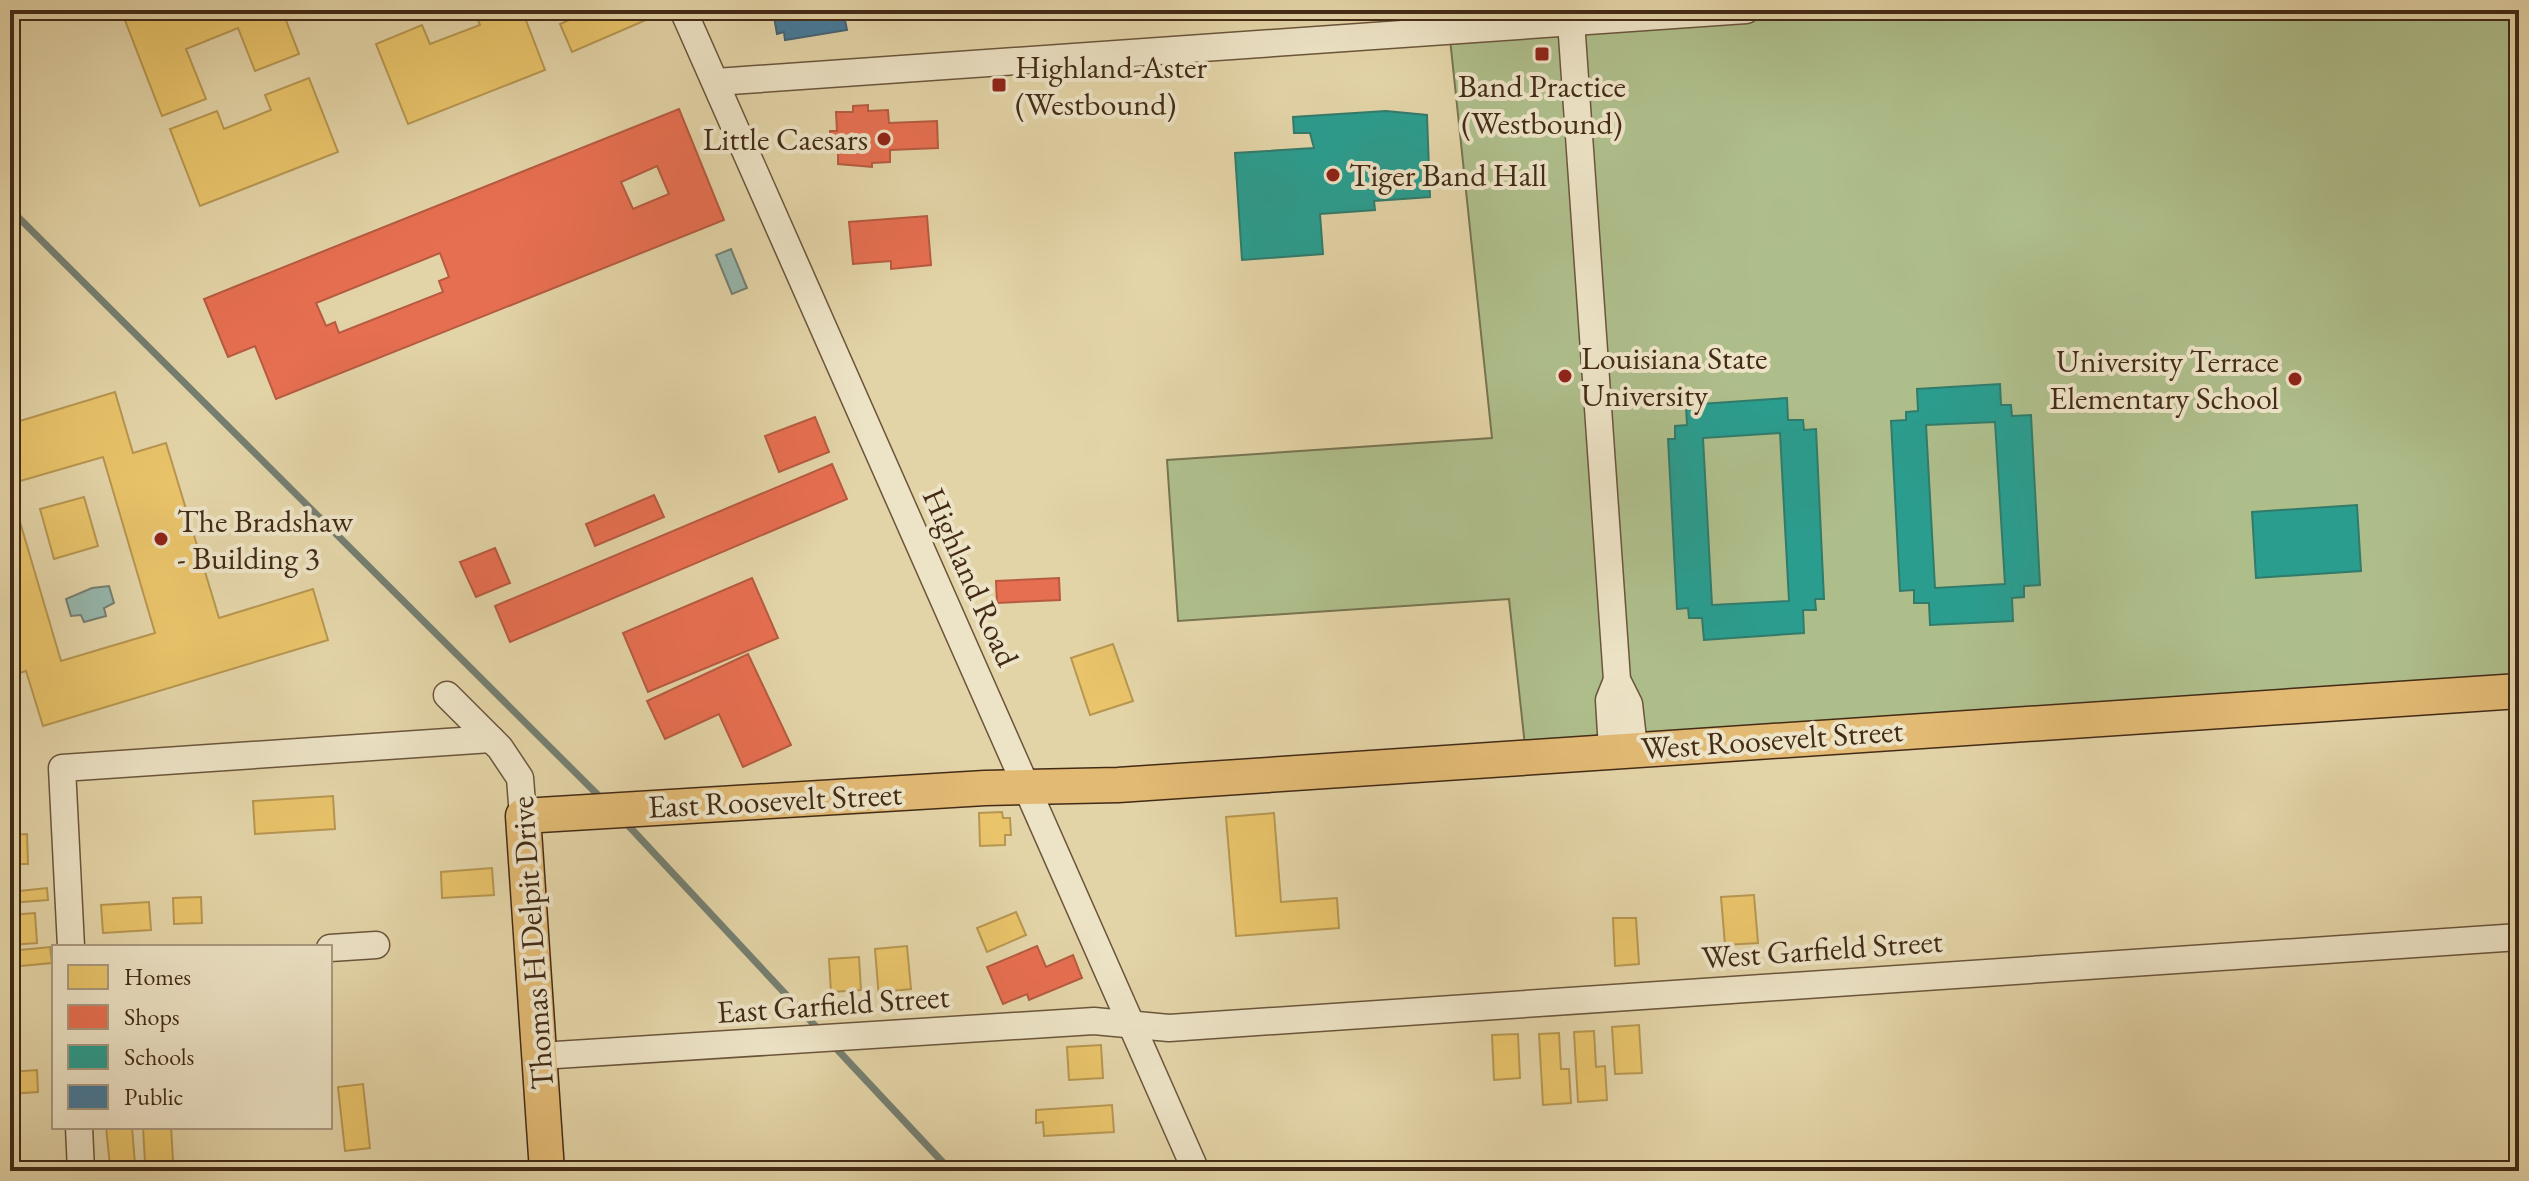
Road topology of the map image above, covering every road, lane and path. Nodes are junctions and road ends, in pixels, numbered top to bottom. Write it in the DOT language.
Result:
graph roads {
  1 [pos="683,10"];
  2 [pos="1746,10"];
  3 [pos="1571,21"];
  4 [pos="716,82"];
  5 [pos="2519,691"];
  6 [pos="447,695"];
  7 [pos="491,739"];
  8 [pos="1623,748"];
  9 [pos="1026,787"];
  10 [pos="523,816"];
  11 [pos="2519,937"];
  12 [pos="71,945"];
  13 [pos="376,945"];
  14 [pos="332,948"];
  15 [pos="1130,1024"];
  16 [pos="540,1056"];
  17 [pos="79,1129"];
  18 [pos="81,1171"];
  19 [pos="536,1171"];
  20 [pos="547,1171"];
  21 [pos="1196,1171"];
  1 -- 4 [label="street, Highland Road"];
  2 -- 3 [label="street"];
  3 -- 4 [label="street"];
  3 -- 8 [label="street"];
  4 -- 9 [label="street, Highland Road"];
  5 -- 8 [label="main road, West Roosevelt Street"];
  6 -- 7 [label="street, Thomas H Delpit Drive"];
  7 -- 10 [label="street, Thomas H Delpit Drive"];
  7 -- 12 [label="street"];
  8 -- 9 [label="main road, West Roosevelt Street"];
  9 -- 10 [label="main road, East Roosevelt Street"];
  9 -- 15 [label="street, Highland Road"];
  10 -- 16 [label="main road, Thomas H Delpit Drive"];
  11 -- 15 [label="street, West Garfield Street"];
  13 -- 14 [label="street"];
  15 -- 16 [label="street, East Garfield Street"];
  15 -- 21 [label="street, Highland Road"];
  16 -- 20 [label="main road, Thomas H Delpit Drive"];
  17 -- 18 [label="street"];
  19 -- 20 [label="street"];
}
